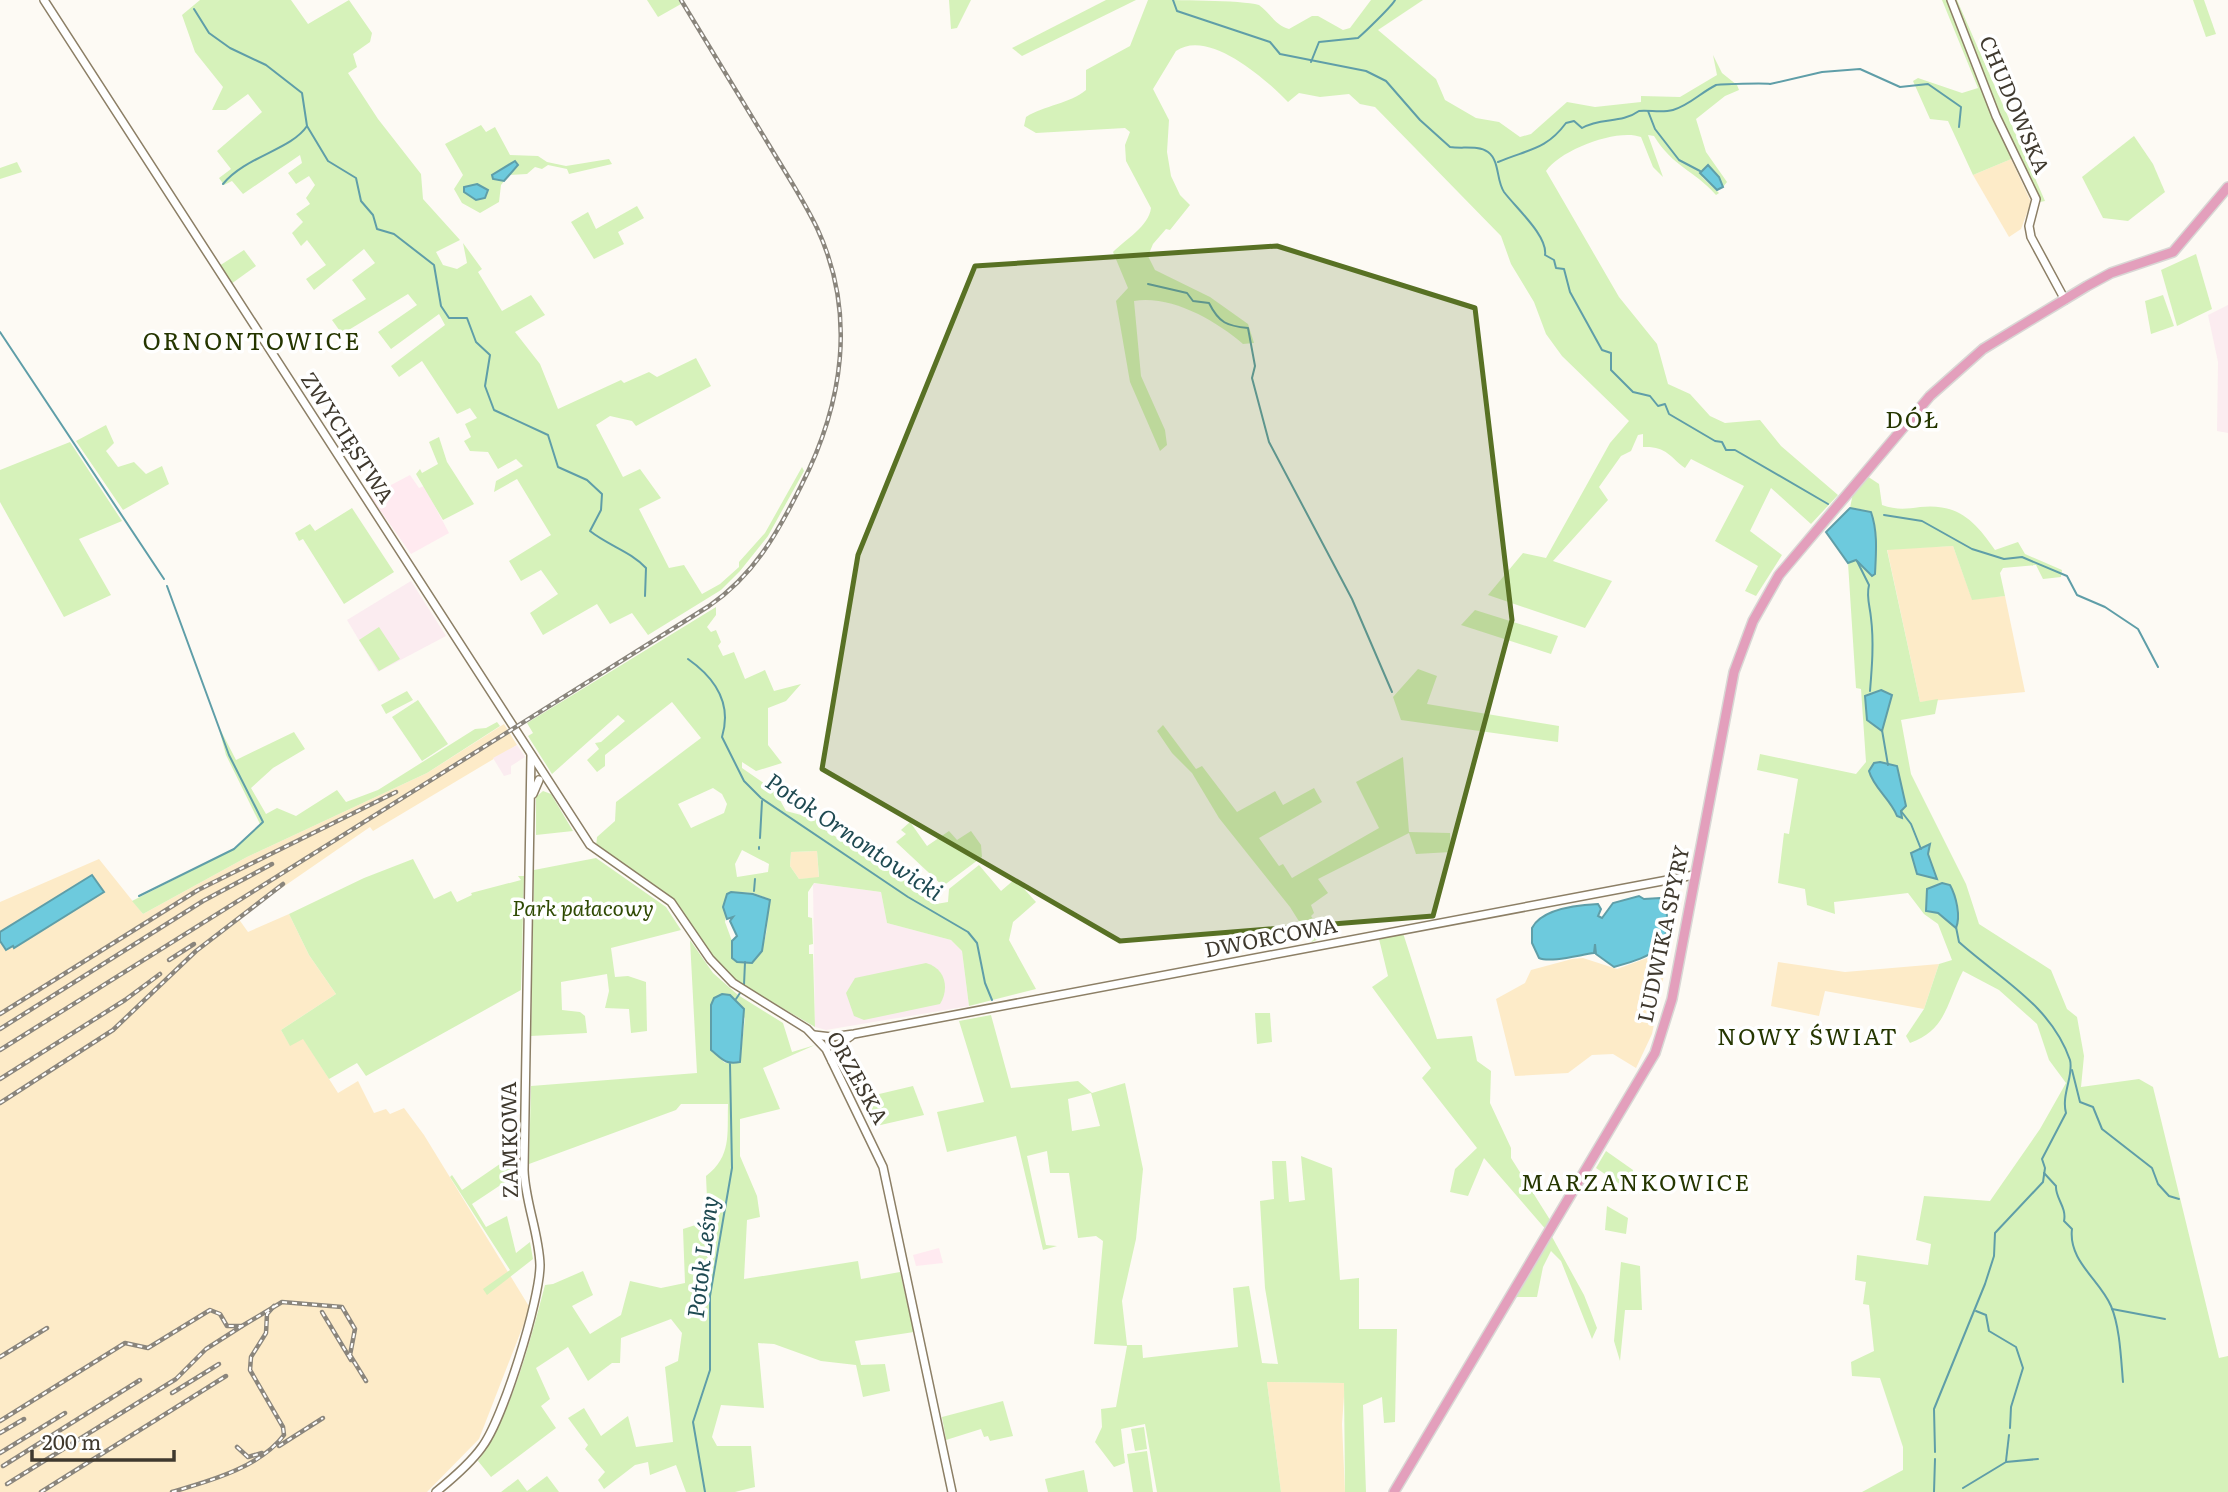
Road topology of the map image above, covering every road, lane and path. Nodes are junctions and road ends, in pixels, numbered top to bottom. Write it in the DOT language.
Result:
graph roads {
  1 [pos="44,0"];
  2 [pos="1951,0"];
  3 [pos="2228,187"];
  4 [pos="2065,300"];
  5 [pos="539,775"];
  6 [pos="1694,875"];
  7 [pos="854,1034"];
  8 [pos="814,1035"];
  9 [pos="832,1037"];
  10 [pos="838,1046"];
  11 [pos="824,1047"];
  12 [pos="832,1061"];
  13 [pos="436,1492"];
  14 [pos="952,1492"];
  15 [pos="1394,1492"];
  1 -- 5 [label="street, ZWYCIĘSTWA"];
  2 -- 4 [label="street, CHUDOWSKA"];
  3 -- 4 [label="main road, LUDWIKA SPYRY"];
  4 -- 6 [label="main road, LUDWIKA SPYRY"];
  5 -- 8 [label="street, ORZESKA"];
  5 -- 13 [label="street, ZAMKOWA"];
  6 -- 7 [label="street, DWORCOWA"];
  6 -- 15 [label="main road, LUDWIKA SPYRY"];
  7 -- 9 [label="street, DWORCOWA"];
  7 -- 10 [label="street, DWORCOWA"];
  8 -- 9 [label="street, DWORCOWA"];
  8 -- 11 [label="street, ORZESKA"];
  9 -- 10 [label="street"];
  9 -- 11 [label="street"];
  10 -- 11 [label="street"];
  10 -- 12 [label="street"];
  11 -- 12 [label="street, ORZESKA"];
  12 -- 14 [label="street, ORZESKA"];
}
